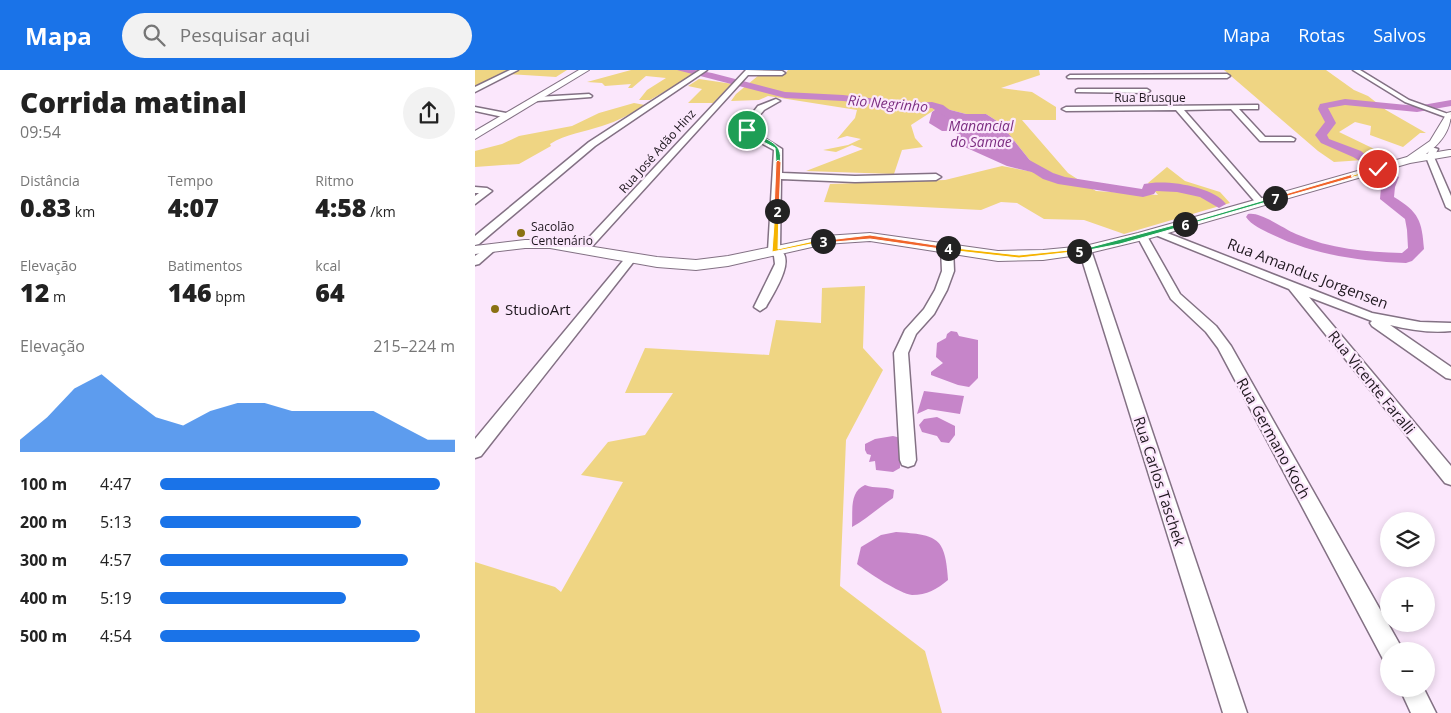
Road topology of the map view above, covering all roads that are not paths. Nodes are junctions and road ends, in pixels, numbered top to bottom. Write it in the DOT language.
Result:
graph roads {
  1 [pos="515,70"];
  2 [pos="585,70"];
  3 [pos="1171,70"];
  4 [pos="1356,70"];
  5 [pos="747,72"];
  6 [pos="575,73"];
  7 [pos="699,73"];
  8 [pos="781,73"];
  9 [pos="1069,73"];
  10 [pos="1133,73"];
  11 [pos="1177,76"];
  12 [pos="1227,76"];
  13 [pos="552,87"];
  14 [pos="475,90"];
  15 [pos="1078,91"];
  16 [pos="589,96"];
  17 [pos="537,99"];
  18 [pos="1155,99"];
  19 [pos="776,101"];
  20 [pos="1255,107"];
  21 [pos="1178,108"];
  22 [pos="1234,108"];
  23 [pos="475,109"];
  24 [pos="1066,109"];
  25 [pos="1088,109"];
  26 [pos="503,114"];
  27 [pos="1450,116"];
  28 [pos="475,131"];
  29 [pos="475,136"];
  30 [pos="1291,139"];
  31 [pos="1433,146"];
  32 [pos="1451,149"];
  33 [pos="779,176"];
  34 [pos="936,177"];
  35 [pos="475,190"];
  36 [pos="475,201"];
  37 [pos="1260,202"];
  38 [pos="1451,207"];
  39 [pos="1149,234"];
  40 [pos="475,242"];
  41 [pos="491,248"];
  42 [pos="947,248"];
  43 [pos="584,249"];
  44 [pos="475,250"];
  45 [pos="1085,250"];
  46 [pos="774,251"];
  47 [pos="631,258"];
  48 [pos="475,262"];
  49 [pos="1293,286"];
  50 [pos="760,307"];
  51 [pos="1368,316"];
  52 [pos="1451,327"];
  53 [pos="1451,374"];
  54 [pos="475,451"];
  55 [pos="908,460"];
  56 [pos="1451,478"];
  57 [pos="1386,642"];
  58 [pos="1415,697"];
  59 [pos="1235,713"];
  60 [pos="1424,713"];
  1 -- 14 [label="street"];
  2 -- 6 [label="main road"];
  3 -- 11 [label="street"];
  4 -- 27 [label="street"];
  5 -- 8 [label="street"];
  5 -- 43 [label="street, Rua José Adão Hinz"];
  6 -- 13 [label="main road"];
  7 -- 40 [label="street"];
  9 -- 10 [label="street"];
  9 -- 15 [label="street"];
  10 -- 11 [label="street"];
  10 -- 18 [label="street"];
  11 -- 12 [label="street"];
  13 -- 17 [label="main road"];
  13 -- 26 [label="main road"];
  15 -- 18 [label="street"];
  15 -- 25 [label="street"];
  16 -- 17 [label="street"];
  17 -- 29 [label="main road"];
  18 -- 21 [label="street, Rua Brusque"];
  18 -- 25 [label="street, Rua Brusque"];
  19 -- 33 [label="street"];
  20 -- 22 [label="street, Rua Brusque"];
  21 -- 22 [label="street, Rua Brusque"];
  21 -- 37 [label="street"];
  22 -- 30 [label="street"];
  23 -- 26 [label="street"];
  24 -- 25 [label="street, Rua Brusque"];
  26 -- 28 [label="main road"];
  27 -- 31 [label="main road"];
  31 -- 32 [label="main road"];
  31 -- 32 [label="main road"];
  31 -- 37 [label="main road"];
  31 -- 38 [label="street"];
  33 -- 34 [label="street"];
  33 -- 46 [label="street"];
  35 -- 36 [label="street"];
  37 -- 39 [label="main road"];
  39 -- 45 [label="main road"];
  39 -- 49 [label="street, Rua Amandus Jorgensen"];
  39 -- 57 [label="street, Rua Germano Koch"];
  41 -- 43 [label="main road"];
  41 -- 44 [label="main road"];
  41 -- 48 [label="street"];
  42 -- 45 [label="main road"];
  42 -- 46 [label="main road"];
  42 -- 55 [label="street"];
  43 -- 47 [label="main road"];
  45 -- 59 [label="street, Rua Carlos Taschek"];
  46 -- 47 [label="main road"];
  46 -- 50 [label="street"];
  47 -- 54 [label="street"];
  49 -- 51 [label="street, Rua Amandus Jorgensen"];
  49 -- 56 [label="street, Rua Vicente Faralli"];
  51 -- 52 [label="street, Rua Amandus Jorgensen"];
  51 -- 53 [label="street"];
  58 -- 60 [label="street"];
}
